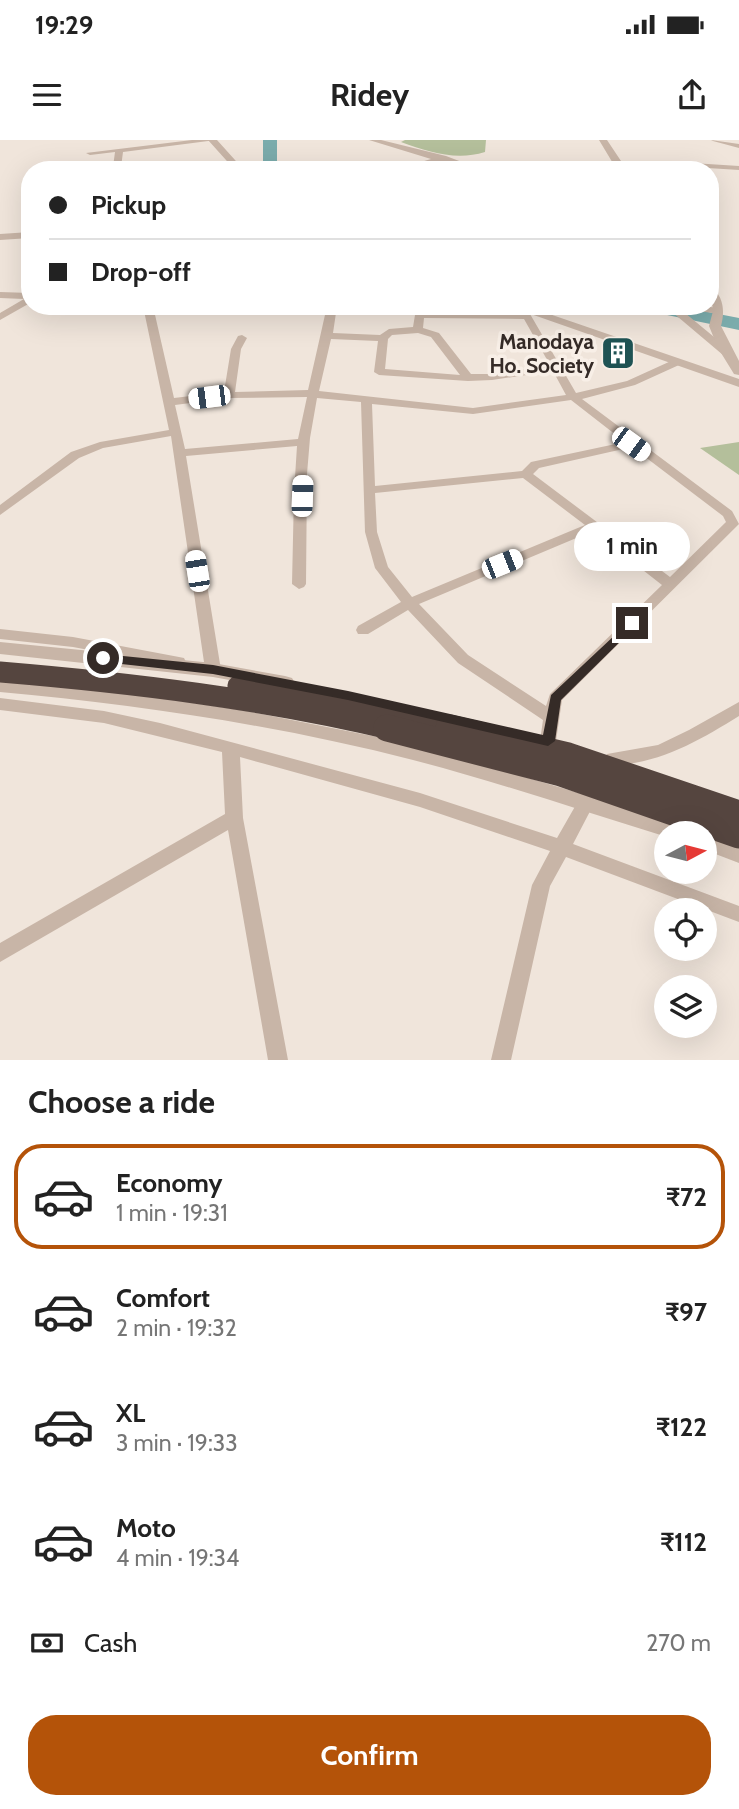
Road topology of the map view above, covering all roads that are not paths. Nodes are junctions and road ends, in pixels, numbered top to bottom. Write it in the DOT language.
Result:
graph roads {
  1 [pos="212,140"];
  2 [pos="373,140"];
  3 [pos="603,140"];
  4 [pos="715,140"];
  5 [pos="739,146"];
  6 [pos="119,151"];
  7 [pos="90,153"];
  8 [pos="444,158"];
  9 [pos="118,161"];
  10 [pos="232,161"];
  11 [pos="432,161"];
  12 [pos="453,161"];
  13 [pos="617,161"];
  14 [pos="719,167"];
  15 [pos="739,168"];
  16 [pos="21,236"];
  17 [pos="0,237"];
  18 [pos="0,295"];
  19 [pos="21,297"];
  20 [pos="21,304"];
  21 [pos="150,315"];
  22 [pos="331,315"];
  23 [pos="420,315"];
  24 [pos="529,315"];
  25 [pos="531,315"];
  26 [pos="683,315"];
  27 [pos="718,315"];
  28 [pos="0,317"];
  29 [pos="418,330"];
  30 [pos="328,335"];
  31 [pos="242,338"];
  32 [pos="383,338"];
  33 [pos="727,353"];
  34 [pos="675,363"];
  35 [pos="557,368"];
  36 [pos="739,371"];
  37 [pos="468,378"];
  38 [pos="739,383"];
  39 [pos="311,394"];
  40 [pos="229,395"];
  41 [pos="573,397"];
  42 [pos="366,400"];
  43 [pos="169,402"];
  44 [pos="175,432"];
  45 [pos="303,442"];
  46 [pos="631,444"];
  47 [pos="180,453"];
  48 [pos="526,474"];
  49 [pos="369,490"];
  50 [pos="0,510"];
  51 [pos="736,524"];
  52 [pos="594,526"];
  53 [pos="299,584"];
  54 [pos="671,584"];
  55 [pos="409,603"];
  56 [pos="363,630"];
  57 [pos="0,634"];
  58 [pos="0,648"];
  59 [pos="0,660"];
  60 [pos="213,670"];
  61 [pos="0,672"];
  62 [pos="0,685"];
  63 [pos="0,704"];
  64 [pos="739,708"];
  65 [pos="552,718"];
  66 [pos="548,741"];
  67 [pos="229,747"];
  68 [pos="613,759"];
  69 [pos="739,801"];
  70 [pos="586,802"];
  71 [pos="739,814"];
  72 [pos="234,818"];
  73 [pos="654,824"];
  74 [pos="739,835"];
  75 [pos="718,845"];
  76 [pos="561,847"];
  77 [pos="739,853"];
  78 [pos="739,914"];
  79 [pos="0,953"];
  80 [pos="278,1060"];
  81 [pos="502,1060"];
  1 -- 6 [label="street"];
  1 -- 10 [label="street"];
  2 -- 8 [label="street"];
  3 -- 13 [label="street"];
  4 -- 5 [label="street"];
  6 -- 7 [label="street"];
  6 -- 9 [label="street"];
  8 -- 11 [label="street"];
  8 -- 12 [label="street"];
  14 -- 15 [label="street"];
  16 -- 17 [label="street"];
  18 -- 19 [label="street"];
  20 -- 28 [label="street"];
  21 -- 43 [label="street"];
  22 -- 30 [label="street"];
  23 -- 29 [label="street"];
  24 -- 35 [label="street"];
  25 -- 34 [label="street"];
  26 -- 33 [label="street"];
  27 -- 33 [label="street"];
  29 -- 32 [label="street"];
  29 -- 37 [label="street"];
  30 -- 32 [label="street"];
  30 -- 39 [label="street"];
  31 -- 40 [label="street"];
  32 -- 37 [label="street"];
  33 -- 36 [label="street"];
  34 -- 38 [label="street"];
  34 -- 41 [label="street"];
  35 -- 37 [label="street"];
  35 -- 41 [label="street"];
  39 -- 40 [label="street"];
  39 -- 42 [label="street"];
  39 -- 45 [label="street"];
  40 -- 43 [label="street"];
  41 -- 42 [label="street"];
  41 -- 46 [label="street"];
  42 -- 49 [label="street"];
  43 -- 44 [label="street"];
  44 -- 47 [label="street"];
  44 -- 50 [label="street"];
  45 -- 47 [label="street"];
  45 -- 53 [label="street"];
  46 -- 48 [label="street"];
  46 -- 51 [label="street"];
  47 -- 60 [label="street"];
  48 -- 49 [label="street"];
  48 -- 52 [label="street"];
  49 -- 55 [label="street"];
  51 -- 54 [label="street"];
  52 -- 54 [label="street"];
  52 -- 55 [label="street"];
  54 -- 65 [label="street"];
  55 -- 56 [label="street"];
  55 -- 65 [label="street"];
  57 -- 60 [label="street"];
  58 -- 60 [label="street"];
  59 -- 71 [label="highway, bridge"];
  60 -- 66 [label="street"];
  61 -- 74 [label="highway, bridge"];
  62 -- 70 [label="street"];
  63 -- 67 [label="street"];
  64 -- 68 [label="street"];
  65 -- 66 [label="street"];
  66 -- 68 [label="street"];
  67 -- 72 [label="street"];
  67 -- 76 [label="street"];
  68 -- 69 [label="street"];
  68 -- 70 [label="street"];
  70 -- 73 [label="street"];
  70 -- 76 [label="street"];
  72 -- 79 [label="street"];
  72 -- 80 [label="street"];
  75 -- 77 [label="street"];
  76 -- 78 [label="street"];
  76 -- 81 [label="street"];
}
